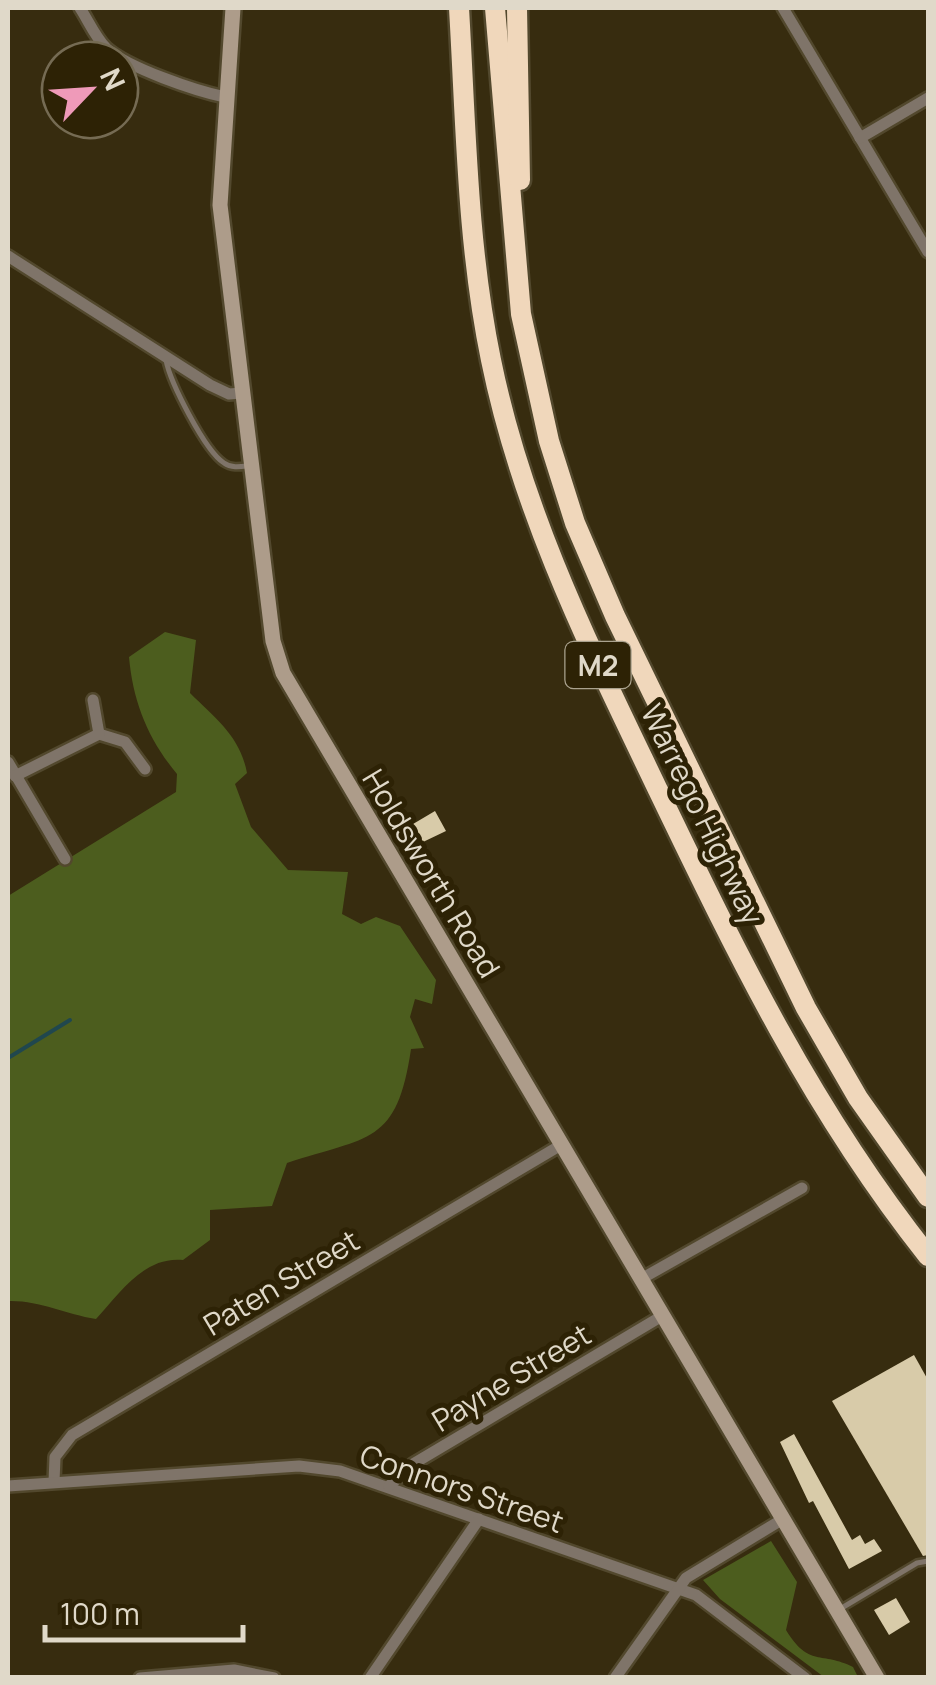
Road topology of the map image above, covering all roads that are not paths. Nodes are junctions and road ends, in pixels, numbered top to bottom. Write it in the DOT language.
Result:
graph roads {
  1 [pos="80,8"];
  2 [pos="233,8"];
  3 [pos="460,8"];
  4 [pos="495,8"];
  5 [pos="517,8"];
  6 [pos="782,8"];
  7 [pos="225,96"];
  8 [pos="928,98"];
  9 [pos="860,138"];
  10 [pos="510,225"];
  11 [pos="928,252"];
  12 [pos="8,256"];
  13 [pos="165,357"];
  14 [pos="242,393"];
  15 [pos="252,466"];
  16 [pos="93,700"];
  17 [pos="99,734"];
  18 [pos="8,762"];
  19 [pos="145,769"];
  20 [pos="16,776"];
  21 [pos="65,859"];
  22 [pos="561,1144"];
  23 [pos="802,1188"];
  24 [pos="928,1196"];
  25 [pos="928,1256"];
  26 [pos="641,1279"];
  27 [pos="662,1316"];
  28 [pos="54,1482"];
  29 [pos="8,1486"];
  30 [pos="389,1486"];
  31 [pos="783,1519"];
  32 [pos="479,1520"];
  33 [pos="928,1561"];
  34 [pos="677,1589"];
  35 [pos="837,1610"];
  36 [pos="140,1678"];
  37 [pos="274,1678"];
  38 [pos="370,1678"];
  39 [pos="615,1678"];
  40 [pos="805,1678"];
  41 [pos="877,1678"];
  1 -- 7 [label="street"];
  2 -- 7 [label="street, Holdsworth Road"];
  3 -- 25 [label="highway, Warrego Highway / M2"];
  4 -- 10 [label="highway, Warrego Highway / M2"];
  5 -- 10 [label="highway"];
  6 -- 9 [label="street"];
  7 -- 14 [label="street, Holdsworth Road"];
  8 -- 9 [label="street"];
  9 -- 11 [label="street"];
  10 -- 24 [label="highway, Warrego Highway / M2"];
  12 -- 13 [label="street"];
  13 -- 14 [label="street"];
  13 -- 15 [label="lane"];
  14 -- 15 [label="street, Holdsworth Road"];
  15 -- 22 [label="street, Holdsworth Road"];
  16 -- 17 [label="street"];
  17 -- 19 [label="street"];
  17 -- 20 [label="street"];
  18 -- 20 [label="street"];
  20 -- 21 [label="street"];
  22 -- 26 [label="street, Holdsworth Road"];
  22 -- 28 [label="street, Paten Street"];
  23 -- 26 [label="street"];
  26 -- 27 [label="street, Holdsworth Road"];
  27 -- 30 [label="street, Payne Street"];
  27 -- 31 [label="street, Holdsworth Road"];
  28 -- 29 [label="street, Connors Street"];
  28 -- 30 [label="street, Connors Street"];
  30 -- 32 [label="street, Connors Street"];
  31 -- 34 [label="street"];
  31 -- 35 [label="street, Holdsworth Road"];
  32 -- 34 [label="street, Connors Street"];
  32 -- 38 [label="street"];
  33 -- 35 [label="lane"];
  34 -- 39 [label="street"];
  34 -- 40 [label="street, Connors Street"];
  35 -- 41 [label="street, Holdsworth Road"];
  36 -- 37 [label="street"];
}
